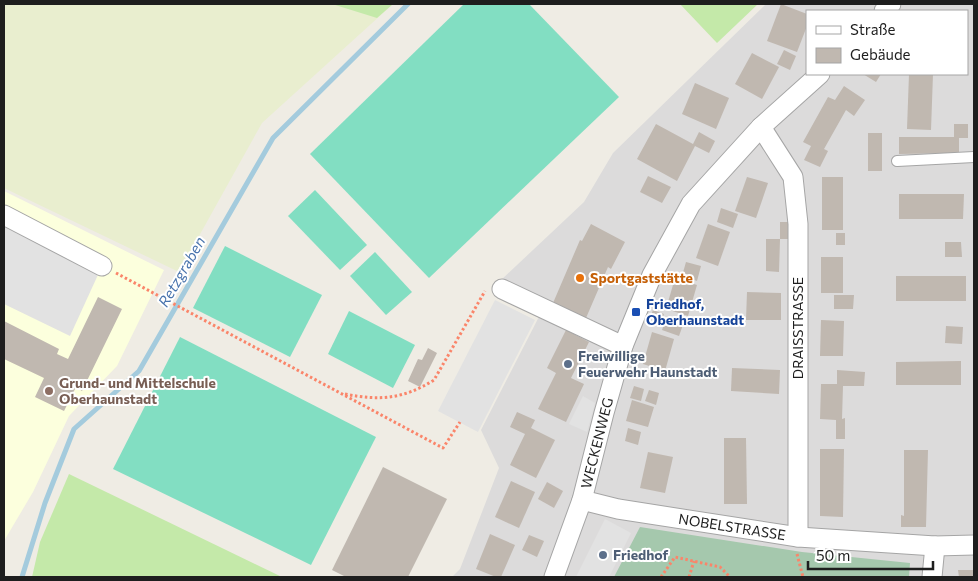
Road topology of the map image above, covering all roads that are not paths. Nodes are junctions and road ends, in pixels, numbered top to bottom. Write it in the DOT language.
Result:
graph roads {
  1 [pos="819,75"];
  2 [pos="762,127"];
  3 [pos="974,157"];
  4 [pos="898,161"];
  5 [pos="4,215"];
  6 [pos="102,266"];
  7 [pos="502,289"];
  8 [pos="623,346"];
  9 [pos="582,500"];
  10 [pos="798,537"];
  11 [pos="974,545"];
  12 [pos="935,546"];
  13 [pos="554,577"];
  14 [pos="932,577"];
  1 -- 2 [label="street, WECKENWEG"];
  2 -- 8 [label="street, WECKENWEG"];
  2 -- 10 [label="street, DRAISSTRASSE"];
  3 -- 4 [label="lane"];
  5 -- 6 [label="street"];
  7 -- 8 [label="street"];
  8 -- 9 [label="street, WECKENWEG"];
  9 -- 10 [label="street, NOBELSTRASSE"];
  9 -- 13 [label="street, WECKENWEG"];
  10 -- 12 [label="street, NOBELSTRASSE"];
  11 -- 12 [label="street, NOBELSTRASSE"];
  12 -- 14 [label="street"];
}
